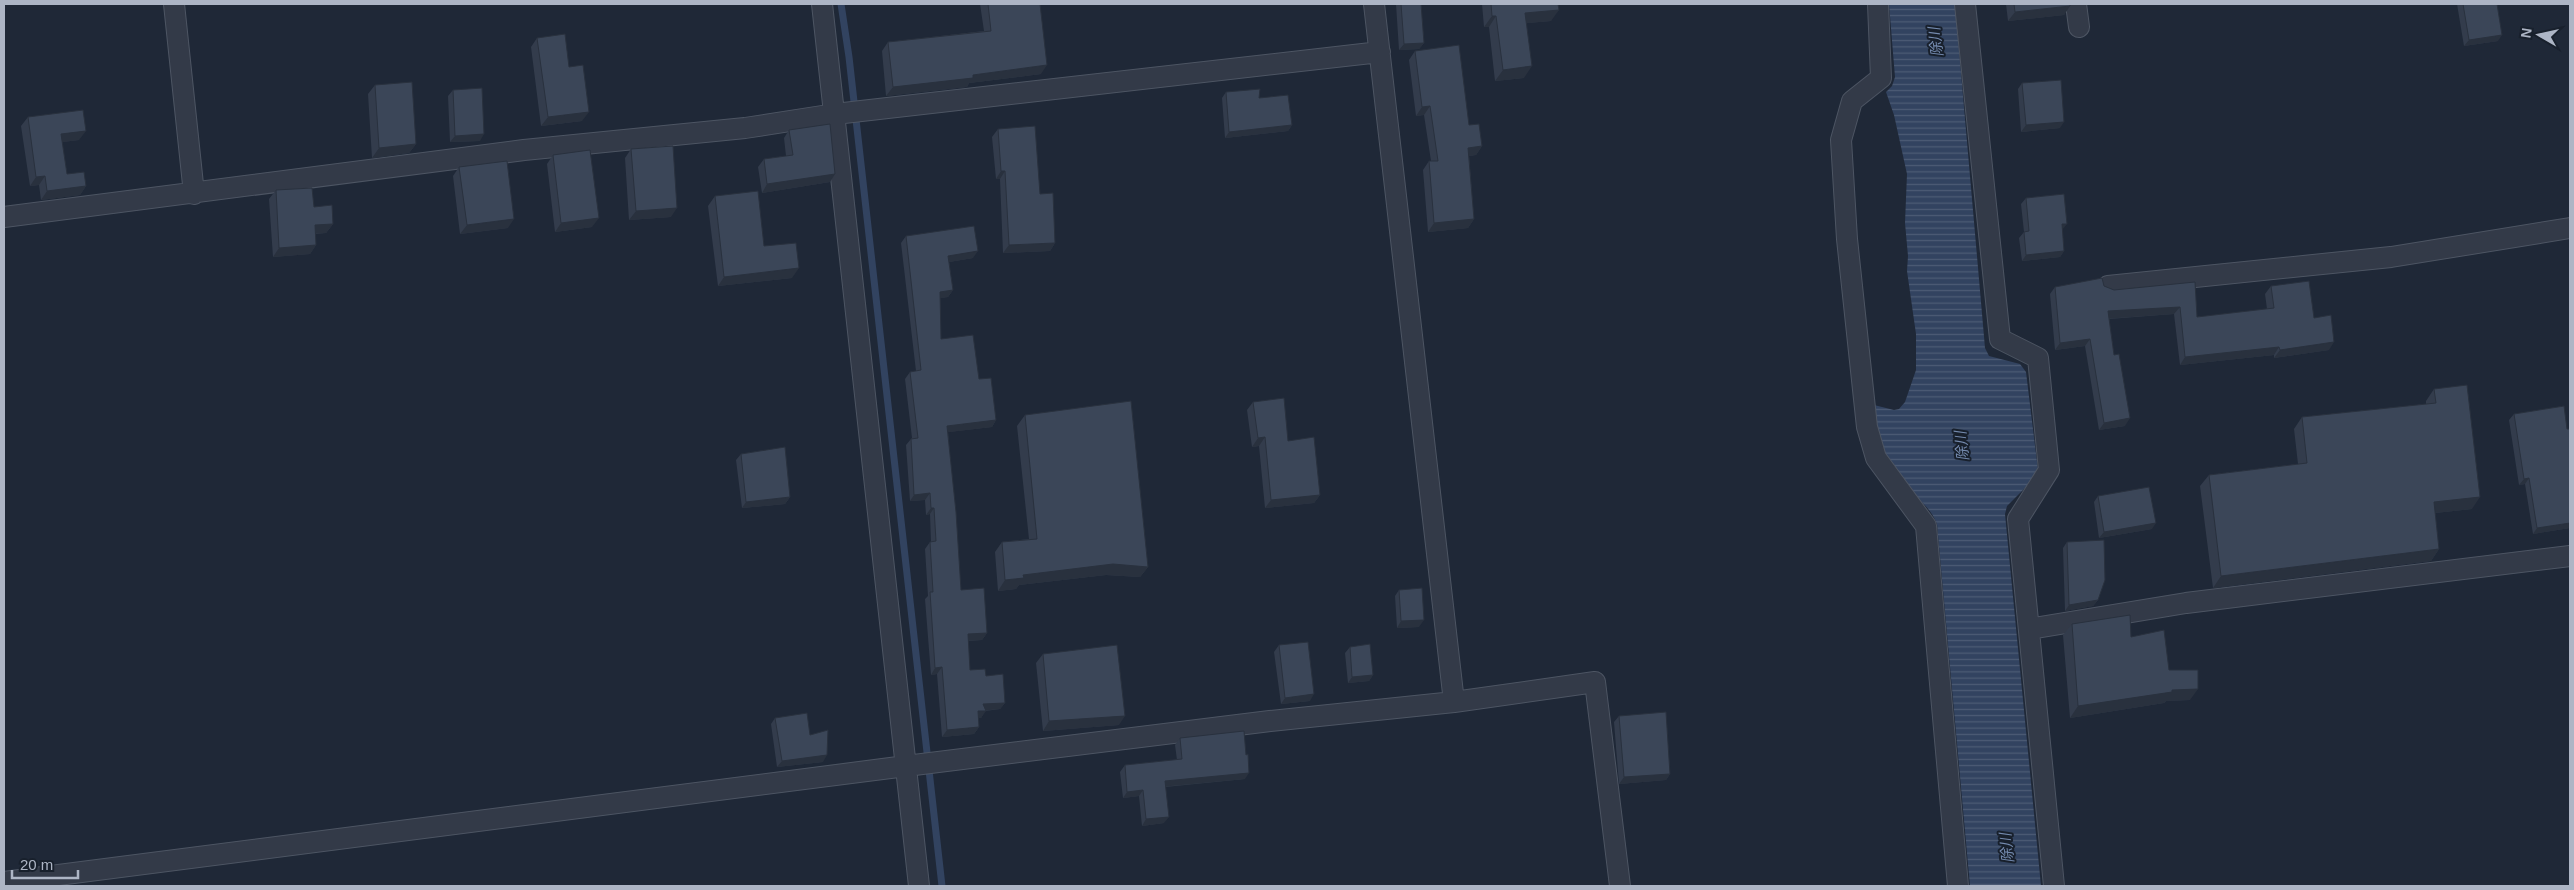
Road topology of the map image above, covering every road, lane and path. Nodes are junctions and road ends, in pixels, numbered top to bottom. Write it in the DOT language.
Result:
graph roads {
  1 [pos="174,4"];
  2 [pos="822,4"];
  3 [pos="1374,4"];
  4 [pos="1878,4"];
  5 [pos="1965,4"];
  6 [pos="2076,4"];
  7 [pos="2079,27"];
  8 [pos="1380,52"];
  9 [pos="835,114"];
  10 [pos="194,194"];
  11 [pos="4,217"];
  12 [pos="2570,228"];
  13 [pos="2108,286"];
  14 [pos="2570,556"];
  15 [pos="2029,629"];
  16 [pos="1454,702"];
  17 [pos="906,766"];
  18 [pos="4,882"];
  19 [pos="919,886"];
  20 [pos="1620,886"];
  21 [pos="1958,886"];
  22 [pos="2054,886"];
  1 -- 10 [label="street"];
  2 -- 9 [label="street"];
  3 -- 8 [label="street"];
  4 -- 21 [label="street"];
  5 -- 15 [label="street"];
  6 -- 7 [label="street"];
  8 -- 9 [label="street"];
  8 -- 16 [label="street"];
  9 -- 10 [label="street"];
  9 -- 17 [label="street"];
  10 -- 11 [label="street"];
  12 -- 13 [label="street"];
  14 -- 15 [label="street"];
  15 -- 22 [label="street"];
  16 -- 17 [label="street"];
  16 -- 20 [label="street"];
  17 -- 18 [label="street"];
  17 -- 19 [label="street"];
}
